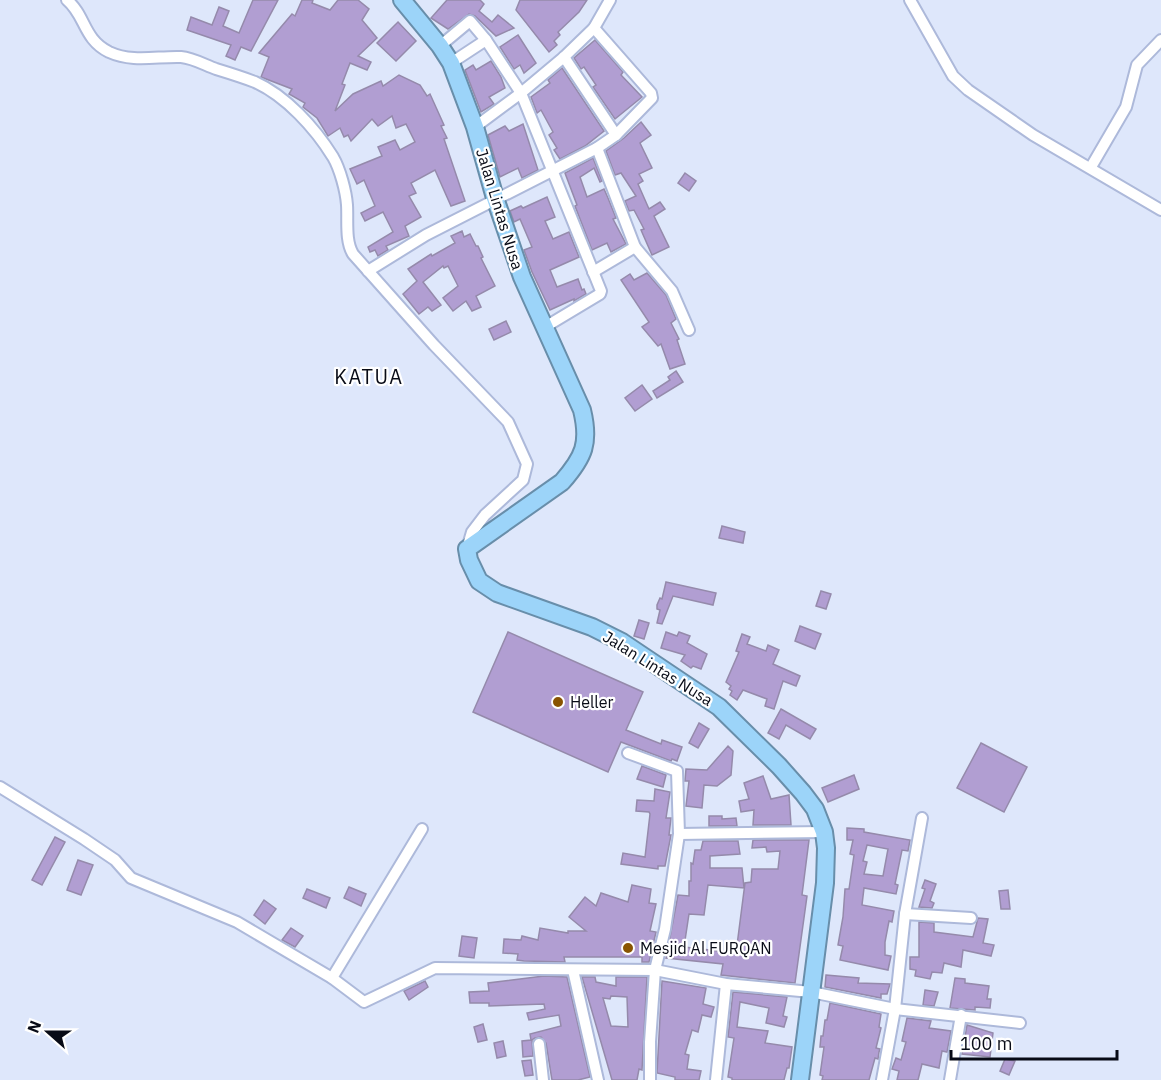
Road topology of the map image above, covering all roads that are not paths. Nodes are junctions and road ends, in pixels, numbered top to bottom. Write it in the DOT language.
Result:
graph roads {
  1 [pos="67,0"];
  2 [pos="402,0"];
  3 [pos="610,0"];
  4 [pos="910,0"];
  5 [pos="594,28"];
  6 [pos="486,40"];
  7 [pos="1161,40"];
  8 [pos="440,46"];
  9 [pos="564,57"];
  10 [pos="451,63"];
  11 [pos="521,93"];
  12 [pos="475,127"];
  13 [pos="616,135"];
  14 [pos="597,148"];
  15 [pos="1091,167"];
  16 [pos="554,170"];
  17 [pos="495,198"];
  18 [pos="1161,210"];
  19 [pos="635,247"];
  20 [pos="368,271"];
  21 [pos="593,272"];
  22 [pos="545,327"];
  23 [pos="689,330"];
  24 [pos="467,549"];
  25 [pos="628,753"];
  26 [pos="0,788"];
  27 [pos="922,818"];
  28 [pos="422,829"];
  29 [pos="824,832"];
  30 [pos="679,834"];
  31 [pos="905,914"];
  32 [pos="972,918"];
  33 [pos="573,970"];
  34 [pos="655,970"];
  35 [pos="332,978"];
  36 [pos="726,984"];
  37 [pos="811,992"];
  38 [pos="895,1009"];
  39 [pos="961,1015"];
  40 [pos="1020,1023"];
  41 [pos="539,1044"];
  42 [pos="543,1080"];
  43 [pos="598,1080"];
  44 [pos="650,1080"];
  45 [pos="716,1080"];
  46 [pos="800,1080"];
  47 [pos="882,1080"];
  48 [pos="950,1080"];
  1 -- 20 [label="street"];
  2 -- 8 [label="highway, Jalan Lintas Nusa"];
  3 -- 5 [label="street"];
  4 -- 15 [label="street"];
  5 -- 9 [label="street"];
  5 -- 13 [label="street"];
  6 -- 8 [label="street"];
  6 -- 10 [label="street"];
  6 -- 11 [label="street"];
  7 -- 15 [label="street"];
  8 -- 10 [label="highway, Jalan Lintas Nusa"];
  9 -- 11 [label="street"];
  9 -- 13 [label="street"];
  10 -- 12 [label="highway, Jalan Lintas Nusa"];
  11 -- 12 [label="street"];
  11 -- 16 [label="street"];
  12 -- 17 [label="highway, Jalan Lintas Nusa"];
  13 -- 14 [label="street"];
  14 -- 16 [label="street"];
  14 -- 19 [label="street"];
  15 -- 18 [label="street"];
  16 -- 17 [label="street"];
  16 -- 21 [label="street"];
  17 -- 20 [label="street"];
  17 -- 22 [label="highway, Jalan Lintas Nusa"];
  19 -- 21 [label="street"];
  19 -- 23 [label="street"];
  20 -- 24 [label="street"];
  21 -- 22 [label="street"];
  22 -- 24 [label="highway, Jalan Lintas Nusa"];
  24 -- 29 [label="highway, Jalan Lintas Nusa"];
  25 -- 30 [label="street"];
  26 -- 35 [label="street"];
  27 -- 31 [label="street"];
  28 -- 35 [label="street"];
  29 -- 30 [label="street"];
  29 -- 37 [label="highway, Jalan Lintas Nusa"];
  30 -- 34 [label="street"];
  31 -- 32 [label="street"];
  31 -- 38 [label="street"];
  33 -- 34 [label="street"];
  33 -- 35 [label="street"];
  33 -- 43 [label="street"];
  34 -- 36 [label="street"];
  34 -- 44 [label="street"];
  36 -- 37 [label="street"];
  36 -- 45 [label="street"];
  37 -- 38 [label="street"];
  37 -- 46 [label="highway, Jalan Lintas Nusa"];
  38 -- 39 [label="street"];
  38 -- 47 [label="street"];
  39 -- 40 [label="street"];
  39 -- 48 [label="street"];
  41 -- 42 [label="street"];
}
